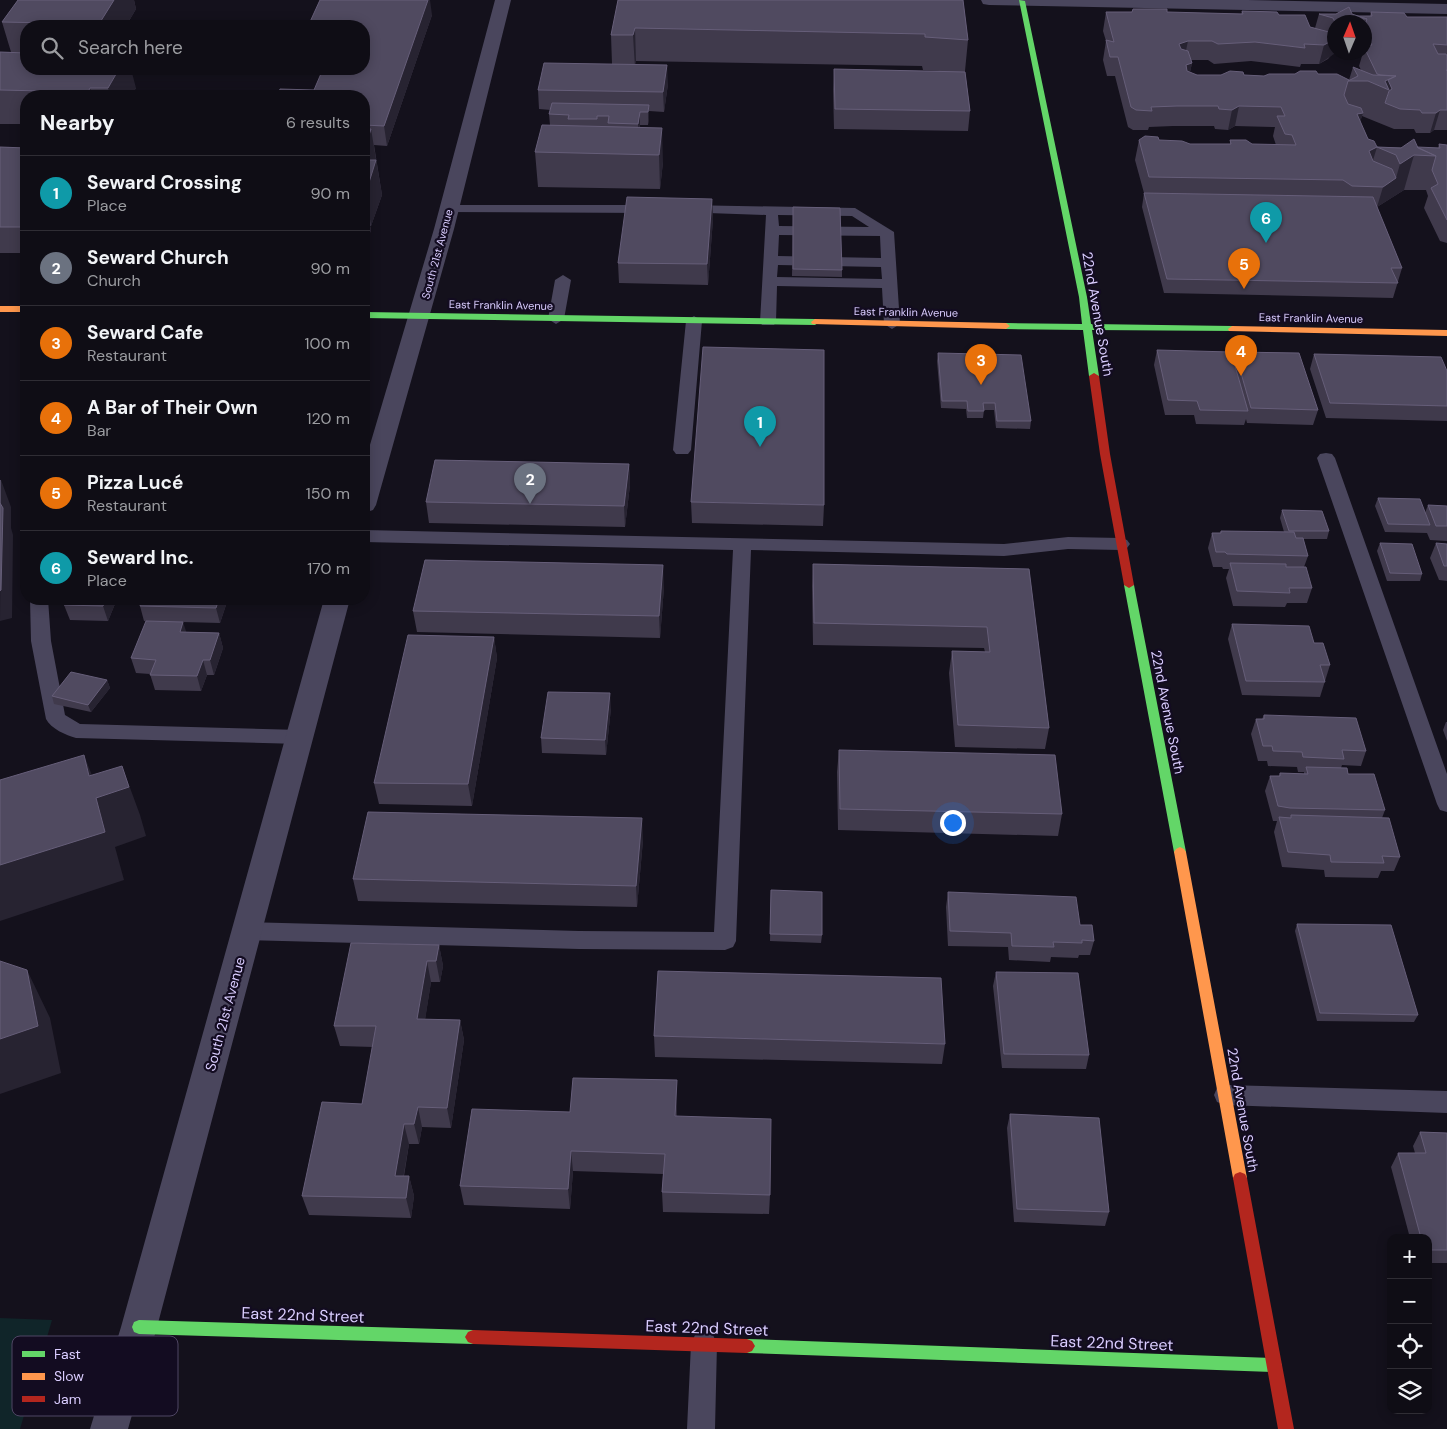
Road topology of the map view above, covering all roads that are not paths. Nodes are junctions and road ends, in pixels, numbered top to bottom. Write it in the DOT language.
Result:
graph roads {
  1 [pos="503,0"];
  2 [pos="989,0"];
  3 [pos="1022,1"];
  4 [pos="1447,9"];
  5 [pos="450,209"];
  6 [pos="772,210"];
  7 [pos="772,230"];
  8 [pos="887,232"];
  9 [pos="770,260"];
  10 [pos="889,263"];
  11 [pos="563,280"];
  12 [pos="770,281"];
  13 [pos="890,284"];
  14 [pos="0,309"];
  15 [pos="20,309"];
  16 [pos="370,315"];
  17 [pos="420,316"];
  18 [pos="556,319"];
  19 [pos="694,321"];
  20 [pos="768,322"];
  21 [pos="892,324"];
  22 [pos="1087,328"];
  23 [pos="1447,333"];
  24 [pos="682,450"];
  25 [pos="1326,458"];
  26 [pos="370,485"];
  27 [pos="370,536"];
  28 [pos="742,544"];
  29 [pos="1121,544"];
  30 [pos="39,605"];
  31 [pos="336,605"];
  32 [pos="300,736"];
  33 [pos="1447,804"];
  34 [pos="248,931"];
  35 [pos="1226,1095"];
  36 [pos="1447,1102"];
  37 [pos="140,1327"];
  38 [pos="137,1336"];
  39 [pos="704,1344"];
  40 [pos="1274,1365"];
  41 [pos="113,1416"];
  42 [pos="109,1429"];
  43 [pos="701,1429"];
  44 [pos="1286,1429"];
  1 -- 5 [label="street, South 21st Avenue"];
  2 -- 3 [label="street"];
  3 -- 4 [label="street"];
  3 -- 22 [label="street, 22nd Avenue South"];
  5 -- 6 [label="lane"];
  5 -- 17 [label="street, South 21st Avenue"];
  6 -- 7 [label="lane"];
  6 -- 8 [label="lane"];
  7 -- 8 [label="lane"];
  7 -- 9 [label="lane"];
  8 -- 10 [label="lane"];
  9 -- 10 [label="lane"];
  9 -- 12 [label="lane"];
  10 -- 13 [label="lane"];
  11 -- 18 [label="lane"];
  12 -- 13 [label="lane"];
  12 -- 20 [label="lane"];
  13 -- 21 [label="lane"];
  14 -- 15 [label="street"];
  16 -- 17 [label="street, East Franklin Avenue"];
  17 -- 18 [label="street, East Franklin Avenue"];
  17 -- 26 [label="street, South 21st Avenue"];
  18 -- 19 [label="street, East Franklin Avenue"];
  19 -- 20 [label="street, East Franklin Avenue"];
  19 -- 24 [label="lane"];
  20 -- 21 [label="street, East Franklin Avenue"];
  21 -- 22 [label="street, East Franklin Avenue"];
  22 -- 23 [label="street, East Franklin Avenue"];
  22 -- 29 [label="street, 22nd Avenue South"];
  25 -- 33 [label="lane"];
  27 -- 28 [label="lane"];
  28 -- 29 [label="lane"];
  28 -- 34 [label="lane"];
  29 -- 35 [label="street, 22nd Avenue South"];
  30 -- 32 [label="lane"];
  31 -- 32 [label="street, South 21st Avenue"];
  32 -- 34 [label="street, South 21st Avenue"];
  34 -- 37 [label="street, South 21st Avenue"];
  35 -- 36 [label="lane"];
  35 -- 40 [label="street, 22nd Avenue South"];
  37 -- 38 [label="street, South 21st Avenue"];
  37 -- 39 [label="street, East 22nd Street"];
  39 -- 40 [label="street, East 22nd Street"];
  39 -- 43 [label="lane"];
  40 -- 44 [label="street, 22nd Avenue South"];
  41 -- 42 [label="street, South 21st Avenue"];
}
